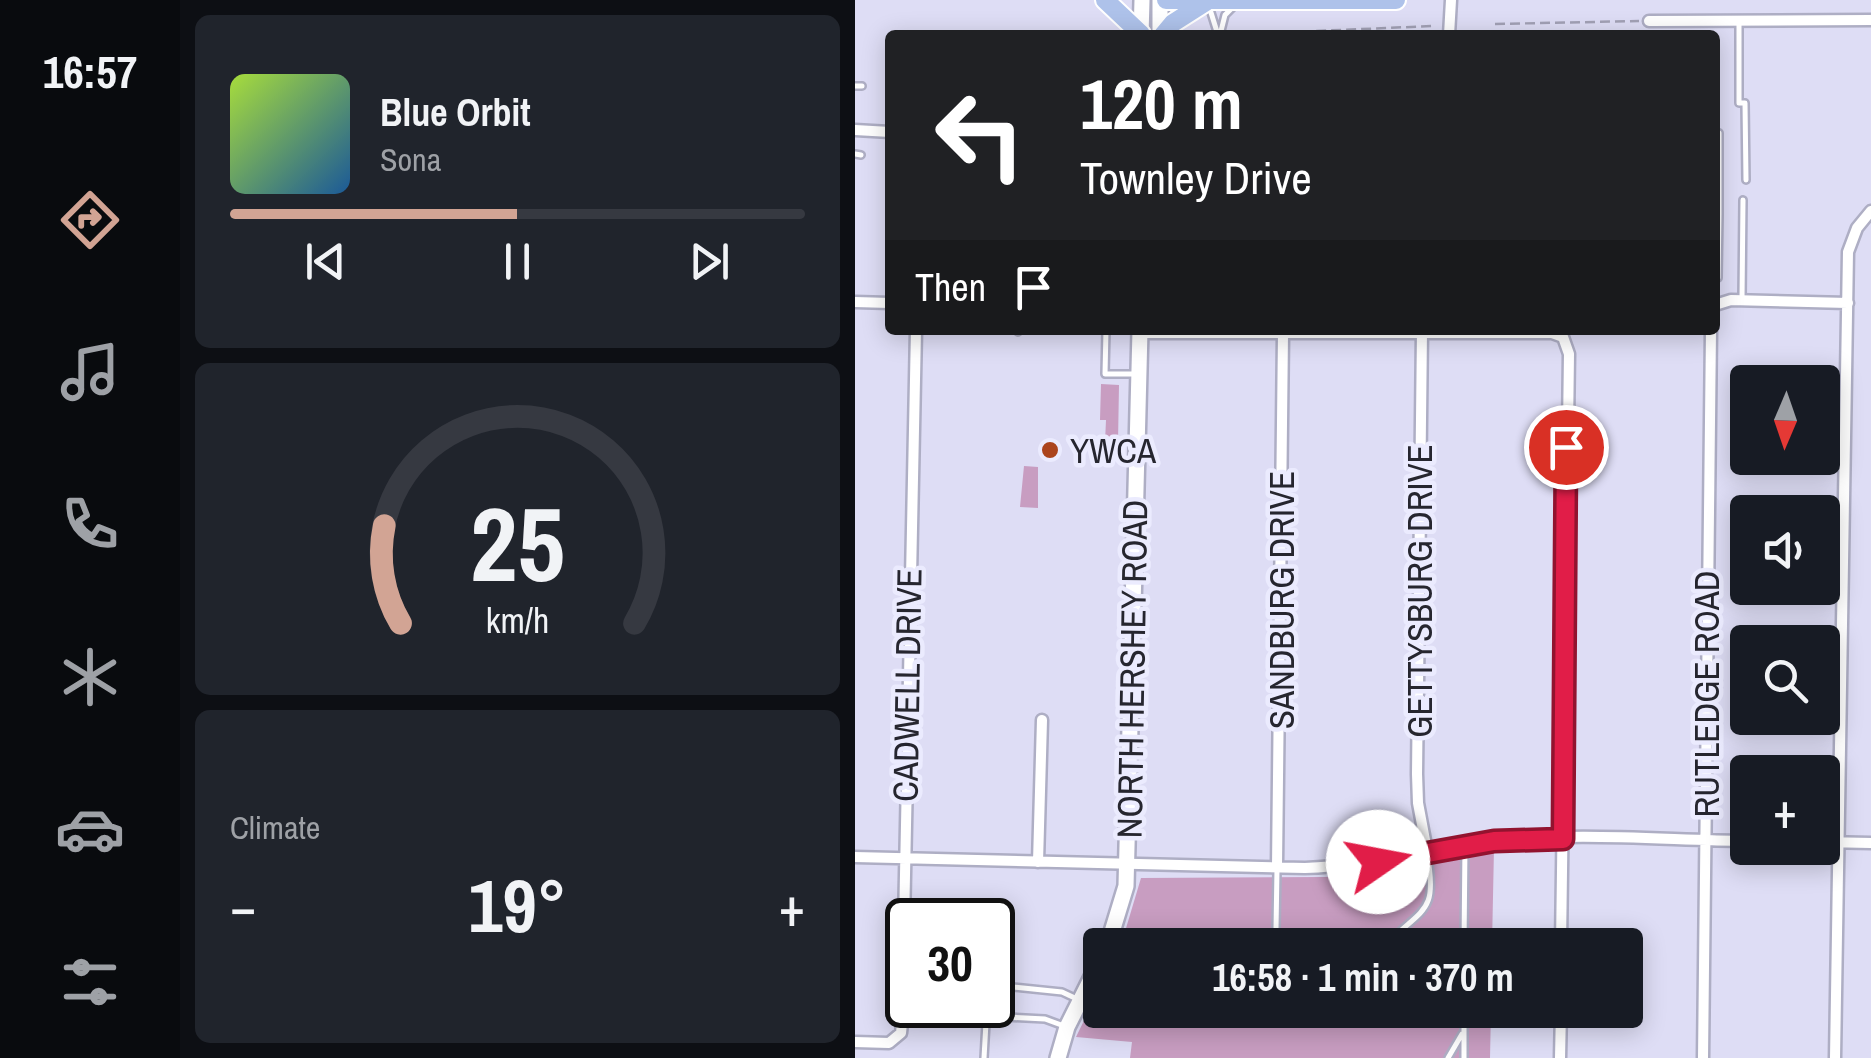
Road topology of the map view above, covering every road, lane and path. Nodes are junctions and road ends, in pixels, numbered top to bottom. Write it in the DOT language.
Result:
graph roads {
  1 [pos="1105,0"];
  2 [pos="1142,0"];
  3 [pos="1163,0"];
  4 [pos="1396,0"];
  5 [pos="1451,0"];
  6 [pos="1207,1"];
  7 [pos="1238,1"];
  8 [pos="1739,20"];
  9 [pos="1871,20"];
  10 [pos="1655,21"];
  11 [pos="1495,24"];
  12 [pos="1433,26"];
  13 [pos="1137,30"];
  14 [pos="1141,30"];
  15 [pos="1161,30"];
  16 [pos="1166,30"];
  17 [pos="1217,30"];
  18 [pos="1220,30"];
  19 [pos="1339,30"];
  20 [pos="1449,30"];
  21 [pos="1658,30"];
  22 [pos="855,130"];
  23 [pos="885,132"];
  24 [pos="1746,180"];
  25 [pos="1743,200"];
  26 [pos="1871,210"];
  27 [pos="1741,301"];
  28 [pos="855,302"];
  29 [pos="885,303"];
  30 [pos="1848,303"];
  31 [pos="1720,304"];
  32 [pos="916,335"];
  33 [pos="1106,335"];
  34 [pos="1140,335"];
  35 [pos="1283,335"];
  36 [pos="1422,335"];
  37 [pos="1556,335"];
  38 [pos="1711,335"];
  39 [pos="1139,374"];
  40 [pos="1042,720"];
  41 [pos="1840,755"];
  42 [pos="1563,839"];
  43 [pos="1705,841"];
  44 [pos="1730,841"];
  45 [pos="1840,842"];
  46 [pos="1871,843"];
  47 [pos="1465,845"];
  48 [pos="1427,852"];
  49 [pos="855,858"];
  50 [pos="903,859"];
  51 [pos="1039,862"];
  52 [pos="1838,865"];
  53 [pos="1127,866"];
  54 [pos="1277,866"];
  55 [pos="1113,928"];
  56 [pos="1275,928"];
  57 [pos="1404,928"];
  58 [pos="1464,928"];
  59 [pos="1561,928"];
  60 [pos="1015,987"];
  61 [pos="1083,993"];
  62 [pos="1079,1000"];
  63 [pos="1015,1017"];
  64 [pos="1067,1026"];
  65 [pos="985,1028"];
  66 [pos="1464,1028"];
  67 [pos="1561,1028"];
  68 [pos="1464,1032"];
  69 [pos="855,1042"];
  70 [pos="984,1058"];
  71 [pos="1058,1058"];
  72 [pos="1448,1058"];
  73 [pos="1463,1058"];
  74 [pos="1560,1058"];
  75 [pos="1703,1058"];
  76 [pos="1835,1058"];
  1 -- 13 [label="main road"];
  2 -- 14 [label="main road"];
  3 -- 6 [label="main road"];
  3 -- 15 [label="main road"];
  4 -- 7 [label="main road"];
  5 -- 20 [label="street"];
  6 -- 7 [label="main road"];
  6 -- 16 [label="main road"];
  6 -- 17 [label="lane"];
  7 -- 18 [label="lane"];
  8 -- 9 [label="street"];
  8 -- 10 [label="street"];
  8 -- 24 [label="lane"];
  10 -- 11 [label="path"];
  10 -- 21 [label="lane"];
  12 -- 19 [label="path"];
  22 -- 23 [label="street"];
  25 -- 27 [label="lane"];
  26 -- 30 [label="street"];
  27 -- 30 [label="street"];
  27 -- 31 [label="street"];
  28 -- 29 [label="street"];
  30 -- 41 [label="street"];
  32 -- 50 [label="street, CADWELL DRIVE"];
  33 -- 39 [label="lane"];
  34 -- 39 [label="main road, NORTH HERSHEY ROAD"];
  35 -- 54 [label="street, SANDBURG DRIVE"];
  36 -- 48 [label="street, GETTYSBURG DRIVE"];
  37 -- 42 [label="street"];
  38 -- 43 [label="street, RUTLEDGE ROAD"];
  39 -- 53 [label="main road, NORTH HERSHEY ROAD"];
  40 -- 51 [label="street"];
  42 -- 43 [label="street"];
  42 -- 47 [label="street"];
  42 -- 59 [label="street"];
  43 -- 44 [label="street"];
  43 -- 75 [label="street, RUTLEDGE ROAD"];
  45 -- 46 [label="street"];
  47 -- 48 [label="street"];
  47 -- 58 [label="lane"];
  48 -- 54 [label="street"];
  48 -- 57 [label="lane"];
  49 -- 50 [label="street"];
  50 -- 51 [label="street"];
  50 -- 69 [label="street, CADWELL DRIVE"];
  51 -- 53 [label="street"];
  52 -- 76 [label="street"];
  53 -- 54 [label="street"];
  53 -- 55 [label="main road, NORTH HERSHEY ROAD"];
  54 -- 56 [label="lane"];
  60 -- 62 [label="lane"];
  61 -- 62 [label="main road"];
  62 -- 64 [label="main road"];
  63 -- 64 [label="lane"];
  64 -- 71 [label="main road"];
  65 -- 70 [label="lane"];
  66 -- 68 [label="lane"];
  67 -- 74 [label="street"];
  68 -- 72 [label="lane"];
  68 -- 73 [label="lane"];
}
